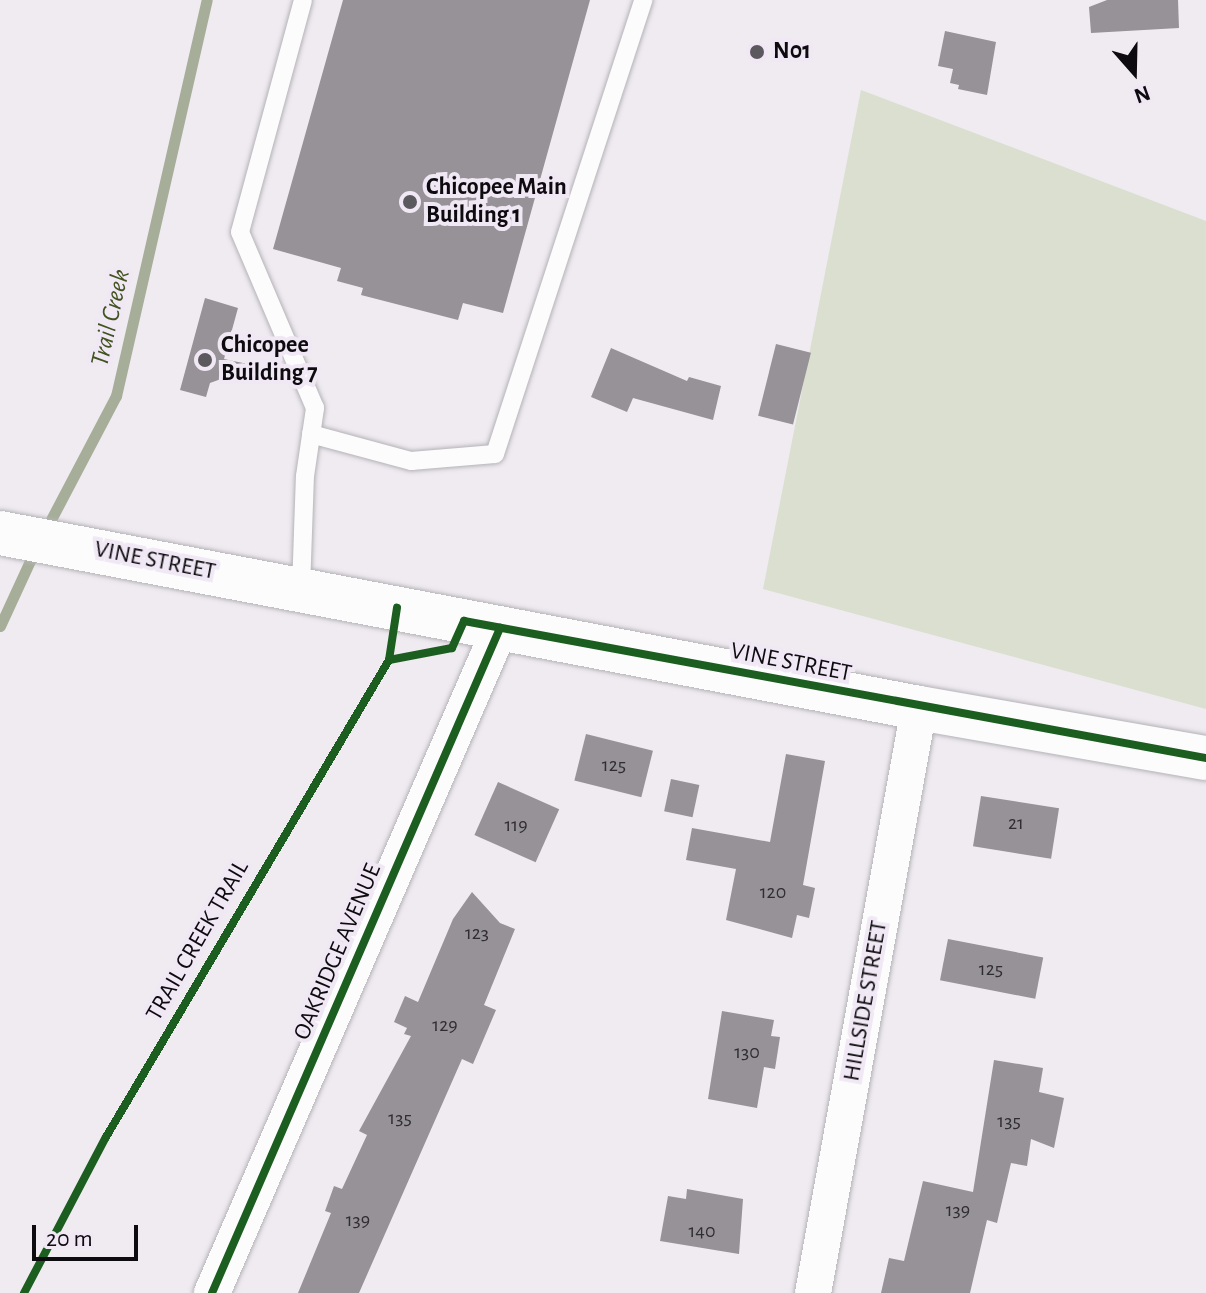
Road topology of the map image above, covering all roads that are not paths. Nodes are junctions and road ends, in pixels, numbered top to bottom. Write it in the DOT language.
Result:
graph roads {
  1 [pos="303,0"];
  2 [pos="643,0"];
  3 [pos="311,434"];
  4 [pos="0,533"];
  5 [pos="301,589"];
  6 [pos="500,628"];
  7 [pos="919,708"];
  8 [pos="1206,758"];
  9 [pos="212,1293"];
  10 [pos="813,1293"];
  1 -- 3 [label="lane"];
  2 -- 3 [label="lane"];
  3 -- 5 [label="lane"];
  4 -- 5 [label="street, VINE STREET"];
  5 -- 6 [label="street, VINE STREET"];
  6 -- 7 [label="street, VINE STREET"];
  6 -- 9 [label="street, OAKRIDGE AVENUE"];
  7 -- 8 [label="street, VINE STREET"];
  7 -- 10 [label="street, HILLSIDE STREET"];
}
